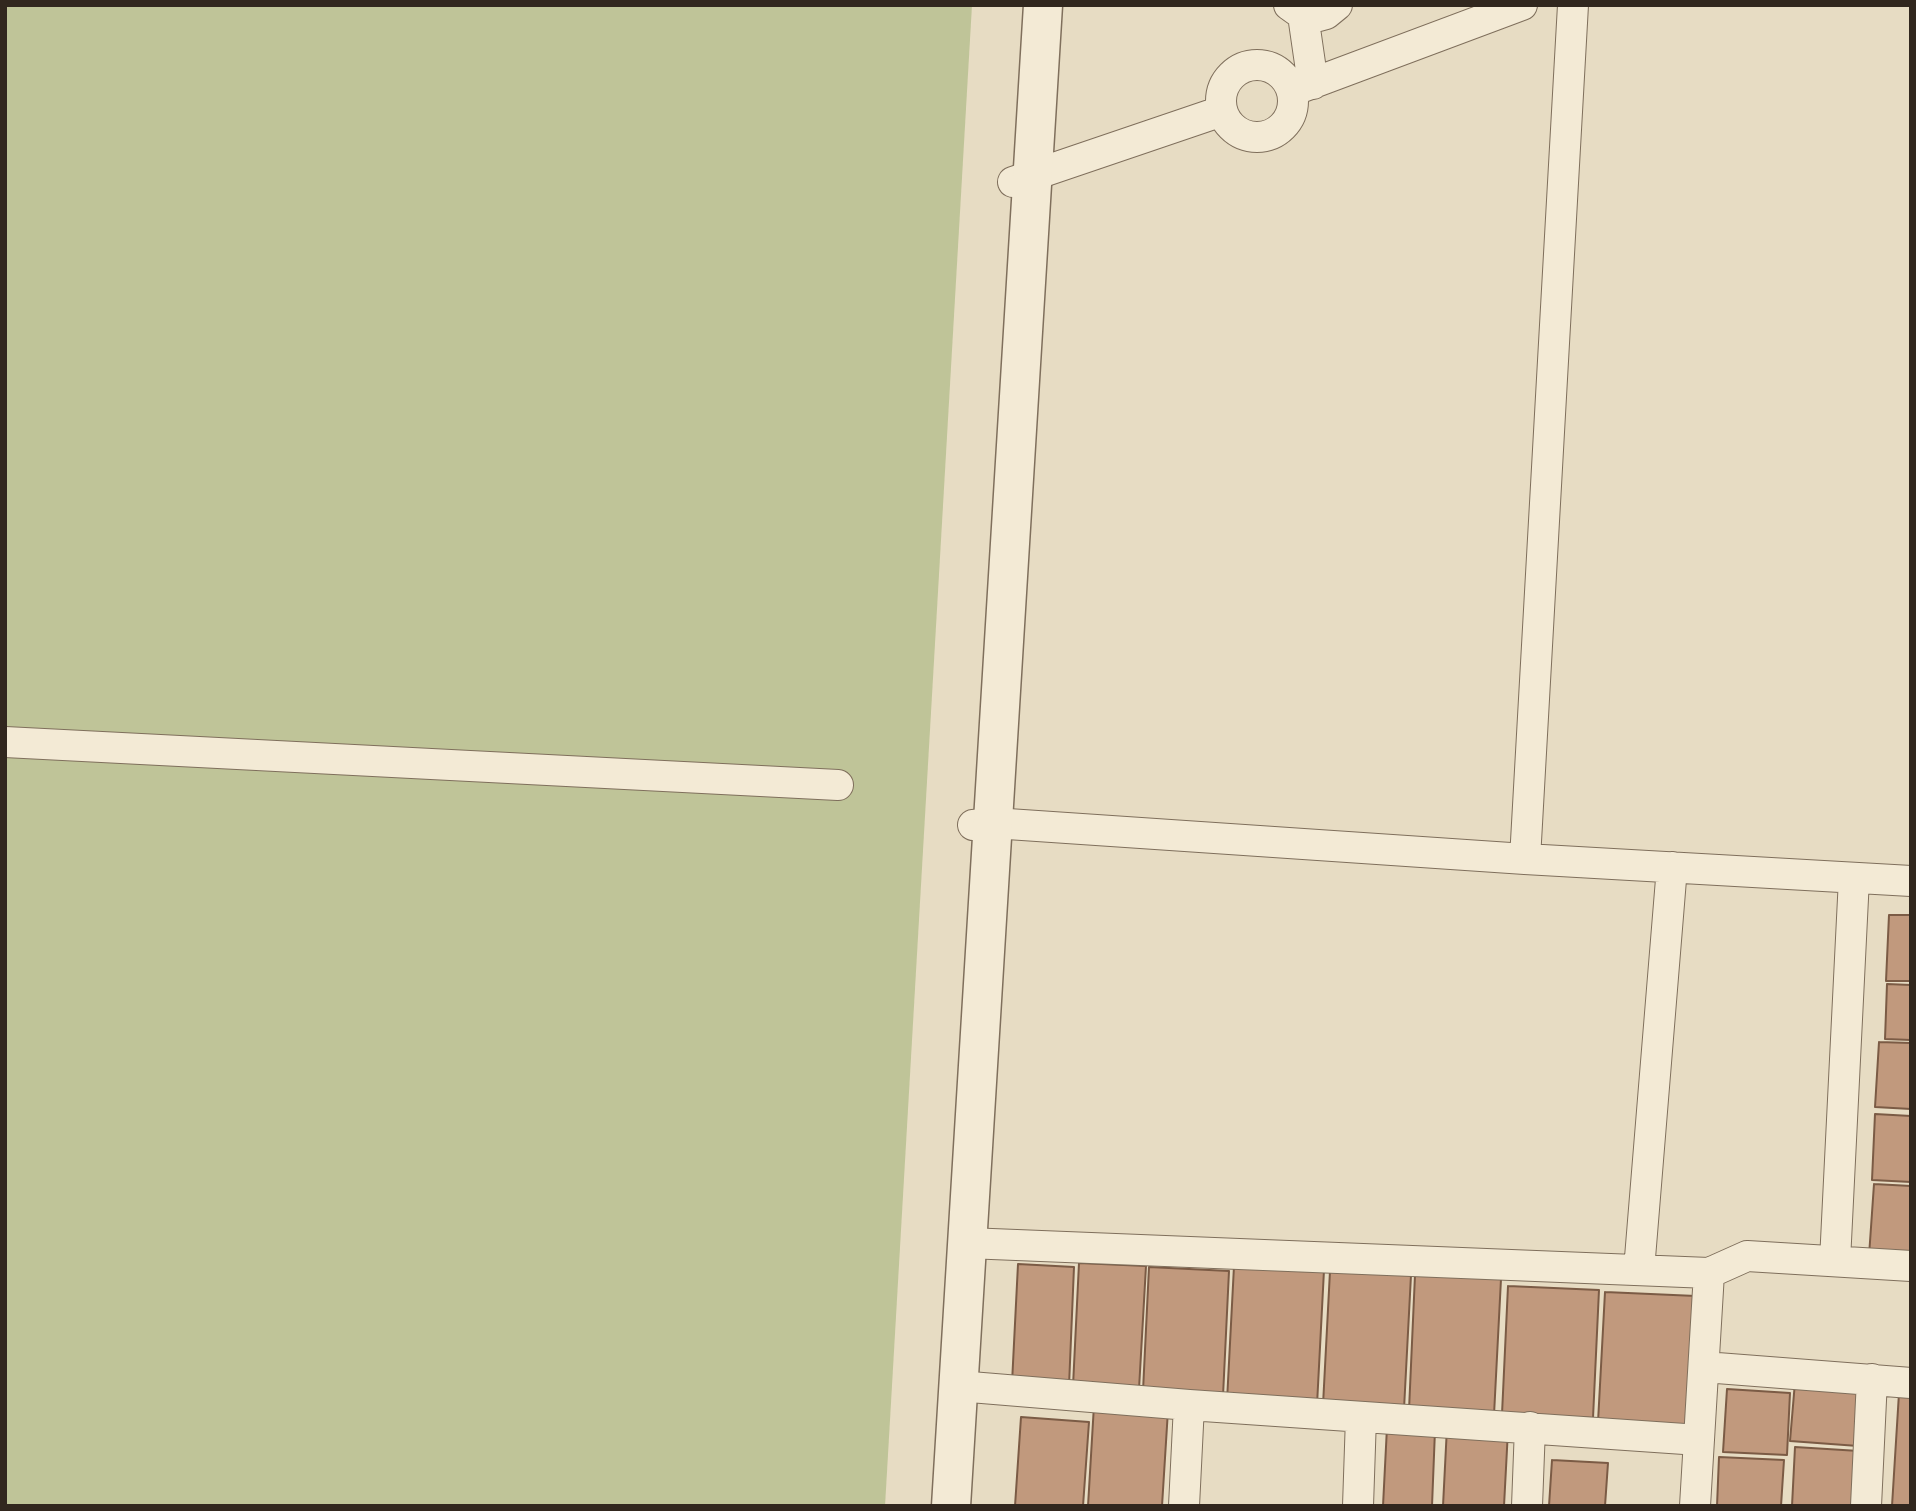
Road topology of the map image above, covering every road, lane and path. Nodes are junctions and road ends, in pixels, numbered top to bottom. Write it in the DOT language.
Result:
graph roads {
  1 [pos="1024,5"];
  2 [pos="1044,5"];
  3 [pos="1337,5"];
  4 [pos="1522,5"];
  5 [pos="1573,5"];
  6 [pos="1296,10"];
  7 [pos="1303,88"];
  8 [pos="1222,111"];
  9 [pos="1023,179"];
  10 [pos="5,742"];
  11 [pos="838,785"];
  12 [pos="983,824"];
  13 [pos="1525,859"];
  14 [pos="1672,867"];
  15 [pos="1854,878"];
  16 [pos="1911,881"];
  17 [pos="967,1243"];
  18 [pos="1835,1261"];
  19 [pos="1911,1266"];
  20 [pos="1639,1270"];
  21 [pos="1709,1273"];
  22 [pos="1704,1367"];
  23 [pos="1872,1379"];
  24 [pos="1911,1383"];
  25 [pos="958,1386"];
  26 [pos="1189,1405"];
  27 [pos="1361,1417"];
  28 [pos="1530,1427"];
  29 [pos="1699,1440"];
  30 [pos="932,1506"];
  31 [pos="951,1506"];
  32 [pos="1184,1506"];
  33 [pos="1358,1506"];
  34 [pos="1527,1506"];
  35 [pos="1695,1506"];
  36 [pos="1866,1506"];
  1 -- 9 [label="street"];
  2 -- 9 [label="street"];
  3 -- 6 [label="street"];
  4 -- 7 [label="street"];
  5 -- 13 [label="street"];
  6 -- 7 [label="street"];
  7 -- 8 [label="street"];
  7 -- 8 [label="street"];
  8 -- 9 [label="street"];
  9 -- 12 [label="street"];
  10 -- 11 [label="street"];
  12 -- 13 [label="street"];
  12 -- 17 [label="street"];
  12 -- 30 [label="street"];
  13 -- 14 [label="street"];
  14 -- 15 [label="street"];
  14 -- 20 [label="street"];
  15 -- 16 [label="street"];
  15 -- 18 [label="street"];
  17 -- 20 [label="street"];
  17 -- 25 [label="street"];
  18 -- 19 [label="street"];
  18 -- 21 [label="street"];
  20 -- 21 [label="street"];
  21 -- 22 [label="street"];
  22 -- 23 [label="street"];
  22 -- 29 [label="street"];
  23 -- 24 [label="street"];
  23 -- 36 [label="street"];
  25 -- 26 [label="street"];
  25 -- 31 [label="street"];
  26 -- 27 [label="street"];
  26 -- 32 [label="street"];
  27 -- 28 [label="street"];
  27 -- 33 [label="street"];
  28 -- 29 [label="street"];
  28 -- 34 [label="street"];
  29 -- 35 [label="street"];
}
